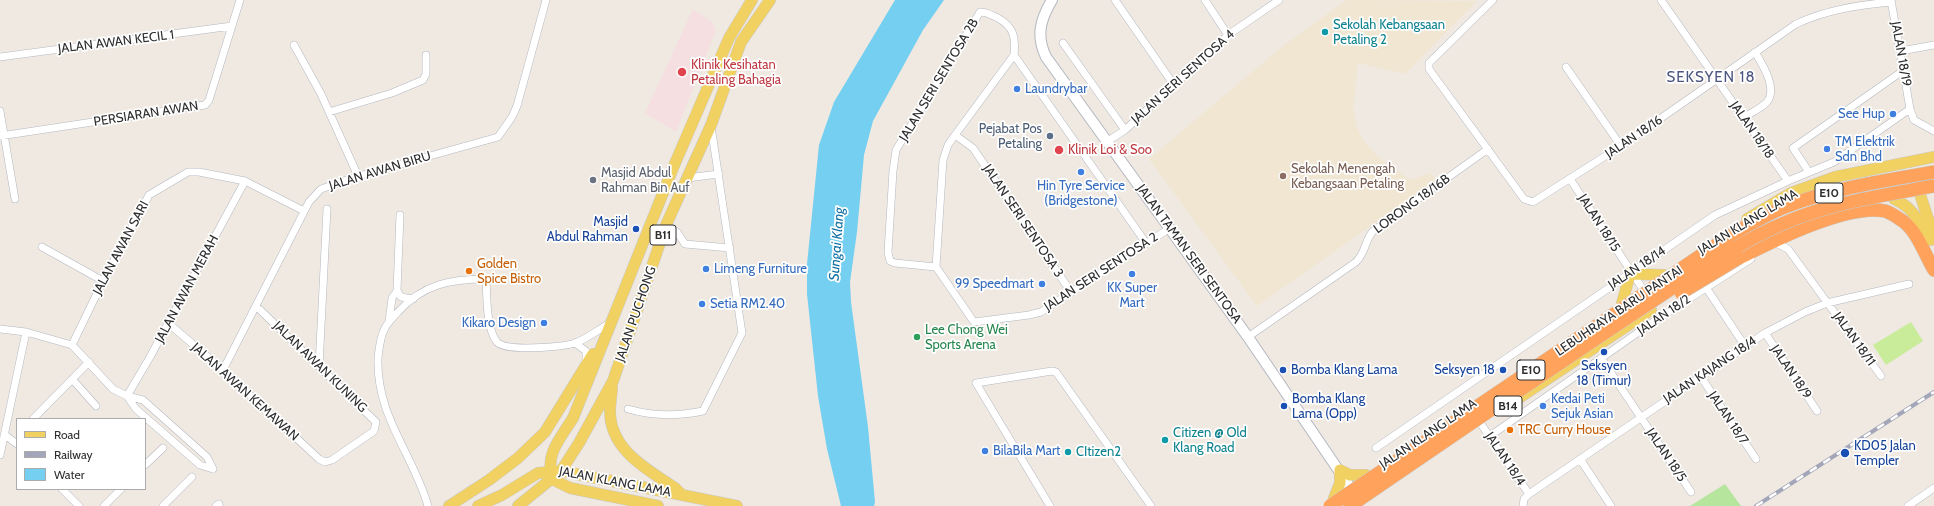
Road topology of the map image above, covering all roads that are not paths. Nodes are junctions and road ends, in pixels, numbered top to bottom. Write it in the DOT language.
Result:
graph roads {
  1 [pos="240,0"];
  2 [pos="546,0"];
  3 [pos="752,0"];
  4 [pos="770,0"];
  5 [pos="1052,0"];
  6 [pos="1115,0"];
  7 [pos="1205,0"];
  8 [pos="1279,0"];
  9 [pos="1493,0"];
  10 [pos="1663,1"];
  11 [pos="1891,1"];
  12 [pos="232,26"];
  13 [pos="1228,35"];
  14 [pos="1063,43"];
  15 [pos="294,45"];
  16 [pos="1934,45"];
  17 [pos="1901,51"];
  18 [pos="1755,52"];
  19 [pos="426,55"];
  20 [pos="1014,55"];
  21 [pos="0,57"];
  22 [pos="1566,67"];
  23 [pos="1904,70"];
  24 [pos="1717,80"];
  25 [pos="1174,85"];
  26 [pos="1910,109"];
  27 [pos="0,111"];
  28 [pos="329,112"];
  29 [pos="1744,118"];
  30 [pos="711,125"];
  31 [pos="1125,130"];
  32 [pos="1934,132"];
  33 [pos="955,134"];
  34 [pos="1,135"];
  35 [pos="1108,141"];
  36 [pos="1621,146"];
  37 [pos="1488,149"];
  38 [pos="1934,157"];
  39 [pos="1932,169"];
  40 [pos="1809,172"];
  41 [pos="1912,172"];
  42 [pos="719,174"];
  43 [pos="358,176"];
  44 [pos="687,178"];
  45 [pos="1570,179"];
  46 [pos="246,181"];
  47 [pos="1788,181"];
  48 [pos="1934,189"];
  49 [pos="1919,194"];
  50 [pos="15,199"];
  51 [pos="1894,199"];
  52 [pos="327,210"];
  53 [pos="304,211"];
  54 [pos="400,215"];
  55 [pos="1754,215"];
  56 [pos="666,225"];
  57 [pos="1170,228"];
  58 [pos="1934,237"];
  59 [pos="1146,243"];
  60 [pos="1934,243"];
  61 [pos="42,247"];
  62 [pos="730,248"];
  63 [pos="936,267"];
  64 [pos="1932,268"];
  65 [pos="1632,272"];
  66 [pos="1664,275"];
  67 [pos="103,281"];
  68 [pos="1702,282"];
  69 [pos="1909,284"];
  70 [pos="1643,289"];
  71 [pos="397,291"];
  72 [pos="1071,292"];
  73 [pos="413,299"];
  74 [pos="1827,303"];
  75 [pos="1622,304"];
  76 [pos="256,306"];
  77 [pos="1655,307"];
  78 [pos="389,322"];
  79 [pos="168,323"];
  80 [pos="610,323"];
  81 [pos="1616,326"];
  82 [pos="0,329"];
  83 [pos="26,332"];
  84 [pos="1765,334"];
  85 [pos="1248,337"];
  86 [pos="604,339"];
  87 [pos="575,343"];
  88 [pos="72,346"];
  89 [pos="1745,346"];
  90 [pos="1602,358"];
  91 [pos="88,362"];
  92 [pos="586,364"];
  93 [pos="319,366"];
  94 [pos="223,370"];
  95 [pos="1881,376"];
  96 [pos="1701,377"];
  97 [pos="72,379"];
  98 [pos="613,381"];
  99 [pos="126,396"];
  100 [pos="96,406"];
  101 [pos="628,409"];
  102 [pos="1817,411"];
  103 [pos="1641,417"];
  104 [pos="34,418"];
  105 [pos="1481,424"];
  106 [pos="5,435"];
  107 [pos="1490,436"];
  108 [pos="16,440"];
  109 [pos="163,448"];
  110 [pos="1376,448"];
  111 [pos="0,455"];
  112 [pos="1580,459"];
  113 [pos="1756,459"];
  114 [pos="322,461"];
  115 [pos="146,464"];
  116 [pos="1340,470"];
  117 [pos="554,474"];
  118 [pos="1366,475"];
  119 [pos="192,476"];
  120 [pos="1350,486"];
  121 [pos="1934,488"];
  122 [pos="66,490"];
  123 [pos="120,490"];
  124 [pos="1691,492"];
  125 [pos="1529,494"];
  126 [pos="682,495"];
  127 [pos="1332,502"];
  128 [pos="1357,505"];
  129 [pos="79,506"];
  130 [pos="104,506"];
  131 [pos="163,506"];
  132 [pos="428,506"];
  133 [pos="449,506"];
  134 [pos="478,506"];
  135 [pos="518,506"];
  136 [pos="657,506"];
  137 [pos="736,506"];
  138 [pos="1050,506"];
  139 [pos="1151,506"];
  140 [pos="1322,506"];
  141 [pos="1523,506"];
  142 [pos="1611,506"];
  143 [pos="1908,506"];
  1 -- 12 [label="street, PERSIARAN AWAN"];
  2 -- 43 [label="street, JALAN AWAN BIRU"];
  3 -- 80 [label="main road, JALAN PUCHONG / B11"];
  4 -- 30 [label="main road, JALAN PUCHONG / B11"];
  5 -- 35 [label="main road, JALAN TAMAN SERI SENTOSA"];
  6 -- 25 [label="street"];
  7 -- 13 [label="street"];
  8 -- 13 [label="street, JALAN SERI SENTOSA 4"];
  9 -- 37 [label="street, JALAN 18/16"];
  10 -- 24 [label="street, JALAN 18/18"];
  11 -- 17 [label="street, JALAN 18/19"];
  11 -- 18 [label="street, JALAN 18/16"];
  12 -- 21 [label="street, JALAN AWAN KECIL 1"];
  12 -- 34 [label="street, PERSIARAN AWAN"];
  13 -- 25 [label="street, JALAN SERI SENTOSA 4"];
  14 -- 31 [label="street"];
  15 -- 28 [label="street"];
  16 -- 17 [label="street"];
  17 -- 23 [label="street, JALAN 18/19"];
  18 -- 24 [label="street, JALAN 18/16"];
  18 -- 29 [label="street"];
  19 -- 28 [label="street"];
  20 -- 33 [label="street"];
  20 -- 59 [label="street"];
  20 -- 63 [label="street, JALAN SERI SENTOSA 2B"];
  22 -- 36 [label="street"];
  23 -- 26 [label="street, JALAN 18/19"];
  23 -- 40 [label="street"];
  24 -- 29 [label="street, JALAN 18/18"];
  24 -- 36 [label="street, JALAN 18/16"];
  25 -- 31 [label="street, JALAN SERI SENTOSA 4"];
  26 -- 32 [label="street"];
  26 -- 40 [label="street, JALAN 18/14"];
  27 -- 34 [label="street"];
  28 -- 43 [label="street"];
  29 -- 47 [label="street, JALAN 18/18"];
  30 -- 42 [label="street"];
  30 -- 44 [label="main road, JALAN PUCHONG / B11"];
  31 -- 35 [label="street, JALAN SERI SENTOSA 4"];
  33 -- 63 [label="street"];
  33 -- 72 [label="street, JALAN SERI SENTOSA 3"];
  34 -- 50 [label="street"];
  35 -- 57 [label="main road, JALAN TAMAN SERI SENTOSA"];
  36 -- 45 [label="street, JALAN 18/16"];
  37 -- 45 [label="street, JALAN 18/16"];
  37 -- 85 [label="street, LORONG 18/16B"];
  38 -- 55 [label="main road, JALAN KLANG LAMA / B14"];
  39 -- 41 [label="main road"];
  39 -- 48 [label="main road"];
  39 -- 127 [label="highway, LEBUHRAYA BARU PANTAI / E10, bridge"];
  40 -- 47 [label="street, JALAN 18/14"];
  41 -- 49 [label="main road"];
  41 -- 55 [label="main road"];
  42 -- 44 [label="street"];
  42 -- 62 [label="street"];
  43 -- 53 [label="street, JALAN AWAN BIRU"];
  44 -- 56 [label="main road, JALAN PUCHONG / B11"];
  45 -- 65 [label="street, JALAN 18/15"];
  46 -- 53 [label="street, JALAN AWAN SARI"];
  46 -- 67 [label="street, JALAN AWAN SARI"];
  46 -- 79 [label="street, JALAN AWAN MERAH"];
  47 -- 65 [label="street, JALAN 18/14"];
  48 -- 49 [label="main road, JALAN KLANG LAMA / B14"];
  48 -- 81 [label="highway, LEBUHRAYA BARU PANTAI / E10, bridge"];
  49 -- 51 [label="main road, JALAN KLANG LAMA / B14"];
  49 -- 58 [label="main road"];
  51 -- 60 [label="main road"];
  51 -- 68 [label="main road, JALAN KLANG LAMA / B14"];
  52 -- 93 [label="street"];
  53 -- 76 [label="street, JALAN AWAN BIRU"];
  54 -- 71 [label="street"];
  55 -- 66 [label="main road, JALAN KLANG LAMA / B14"];
  56 -- 62 [label="street"];
  56 -- 98 [label="main road, JALAN PUCHONG / B11"];
  57 -- 59 [label="street, JALAN SERI SENTOSA 2"];
  57 -- 85 [label="main road, JALAN TAMAN SERI SENTOSA"];
  59 -- 72 [label="street, JALAN SERI SENTOSA 2"];
  61 -- 67 [label="street"];
  62 -- 101 [label="street"];
  63 -- 72 [label="street, JALAN SERI SENTOSA 2"];
  64 -- 81 [label="highway, bridge"];
  65 -- 66 [label="main road"];
  65 -- 70 [label="street, JALAN 18/15"];
  65 -- 75 [label="main road"];
  65 -- 110 [label="street, JALAN 18/14"];
  66 -- 70 [label="main road, JALAN KLANG LAMA / B14"];
  67 -- 88 [label="street, JALAN AWAN SARI"];
  68 -- 74 [label="street, JALAN 18/2"];
  68 -- 77 [label="main road, JALAN KLANG LAMA / B14"];
  68 -- 89 [label="street"];
  68 -- 90 [label="street, JALAN 18/2"];
  69 -- 74 [label="street, JALAN KAJANG 18/4"];
  70 -- 75 [label="main road, JALAN KLANG LAMA / B14"];
  70 -- 77 [label="street, JALAN 18/15"];
  71 -- 73 [label="street"];
  71 -- 78 [label="street"];
  73 -- 78 [label="street"];
  73 -- 87 [label="street"];
  74 -- 84 [label="street, JALAN KAJANG 18/4"];
  74 -- 95 [label="street, JALAN 18/11"];
  75 -- 118 [label="main road, JALAN KLANG LAMA / B14"];
  76 -- 93 [label="street, JALAN AWAN KUNING"];
  76 -- 94 [label="street, JALAN AWAN BIRU"];
  77 -- 105 [label="main road, JALAN KLANG LAMA / B14"];
  78 -- 132 [label="street"];
  79 -- 94 [label="street, JALAN AWAN KEMAWAN"];
  79 -- 99 [label="street, JALAN AWAN MERAH"];
  80 -- 86 [label="main road, JALAN PUCHONG / B11"];
  80 -- 87 [label="street"];
  81 -- 128 [label="highway, LEBUHRAYA BARU PANTAI / E10, bridge"];
  82 -- 83 [label="street"];
  83 -- 88 [label="street"];
  83 -- 106 [label="street"];
  84 -- 89 [label="street, JALAN KAJANG 18/4"];
  84 -- 102 [label="street, JALAN 18/9"];
  85 -- 116 [label="main road, JALAN TAMAN SERI SENTOSA"];
  86 -- 92 [label="main road"];
  86 -- 117 [label="main road, JALAN PUCHONG / B11"];
  87 -- 92 [label="street"];
  88 -- 91 [label="street"];
  89 -- 96 [label="street, JALAN KAJANG 18/4"];
  90 -- 103 [label="street, JALAN 18/5"];
  90 -- 107 [label="street, JALAN 18/2"];
  91 -- 97 [label="street"];
  91 -- 99 [label="street"];
  92 -- 133 [label="main road"];
  93 -- 114 [label="street, JALAN AWAN KUNING"];
  94 -- 114 [label="street, JALAN AWAN KEMAWAN"];
  96 -- 103 [label="street, JALAN KAJANG 18/4"];
  96 -- 113 [label="street, JALAN 18/7"];
  97 -- 100 [label="street"];
  97 -- 104 [label="street"];
  98 -- 117 [label="main road, JALAN PUCHONG / B11"];
  98 -- 126 [label="main road"];
  99 -- 99 [label="street"];
  103 -- 112 [label="street, JALAN KAJANG 18/4"];
  103 -- 124 [label="street, JALAN 18/5"];
  105 -- 107 [label="street, JALAN 18/4"];
  105 -- 128 [label="main road, JALAN KLANG LAMA / B14"];
  106 -- 108 [label="street"];
  106 -- 111 [label="street"];
  107 -- 125 [label="street, JALAN 18/4"];
  109 -- 115 [label="street"];
  112 -- 125 [label="street, JALAN KAJANG 18/4"];
  112 -- 142 [label="street"];
  116 -- 118 [label="main road"];
  116 -- 120 [label="main road, JALAN TAMAN SERI SENTOSA"];
  116 -- 127 [label="main road"];
  117 -- 126 [label="main road, JALAN KLANG LAMA"];
  117 -- 134 [label="main road, JALAN KLANG LAMA"];
  117 -- 135 [label="main road, JALAN KLANG LAMA"];
  117 -- 136 [label="main road, JALAN KLANG LAMA"];
  118 -- 120 [label="main road, JALAN KLANG LAMA / B14"];
  119 -- 131 [label="street"];
  120 -- 127 [label="main road, JALAN KLANG LAMA / B14"];
  120 -- 128 [label="main road, JALAN TAMAN SERI SENTOSA"];
  121 -- 143 [label="street"];
  122 -- 129 [label="street"];
  123 -- 130 [label="street"];
  125 -- 141 [label="street"];
  126 -- 137 [label="main road, JALAN KLANG LAMA"];
  127 -- 140 [label="main road, JALAN KLANG LAMA / B14"];
  138 -- 139 [label="street"];
}
